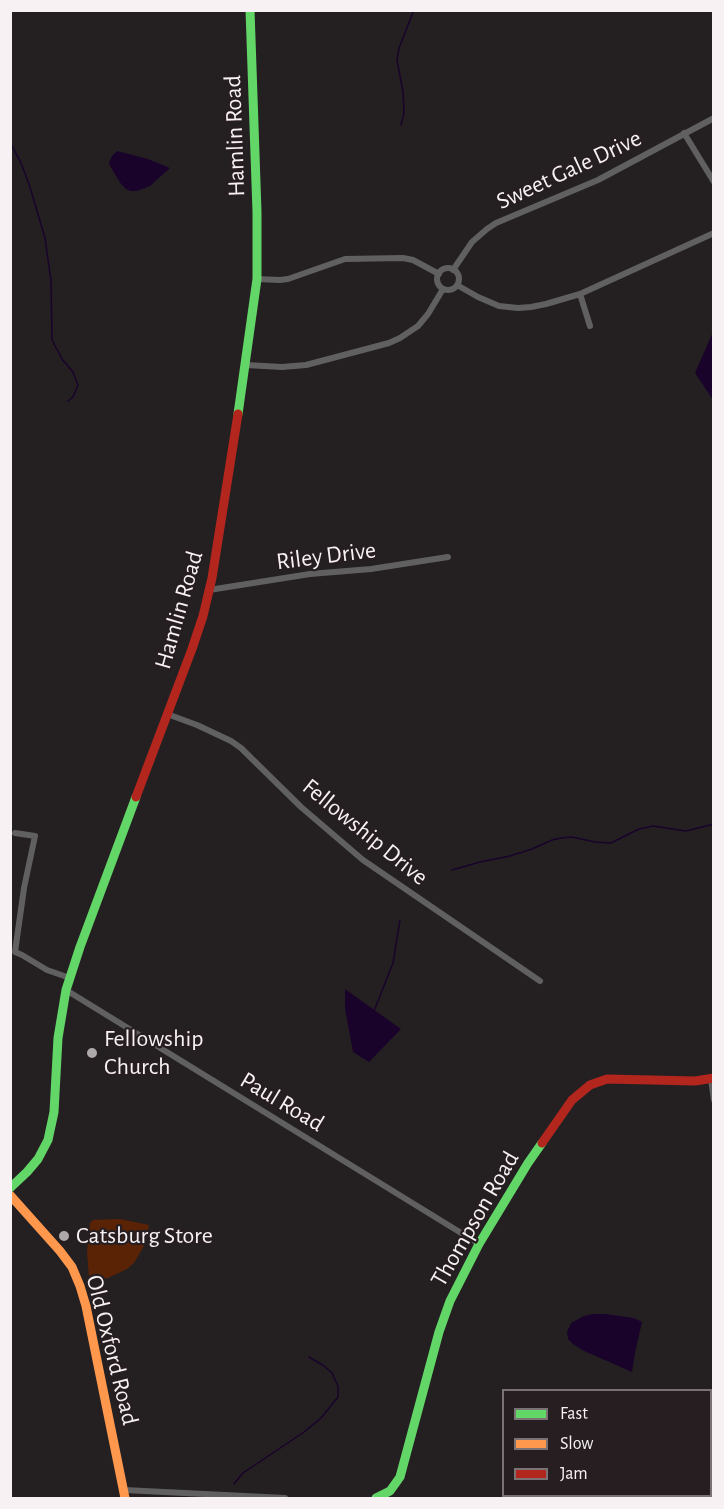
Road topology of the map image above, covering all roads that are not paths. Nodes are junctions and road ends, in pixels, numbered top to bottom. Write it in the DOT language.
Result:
graph roads {
  1 [pos="250,10"];
  2 [pos="714,118"];
  3 [pos="684,134"];
  4 [pos="714,182"];
  5 [pos="714,233"];
  6 [pos="453,270"];
  7 [pos="439,274"];
  8 [pos="256,279"];
  9 [pos="457,285"];
  10 [pos="443,289"];
  11 [pos="580,294"];
  12 [pos="590,326"];
  13 [pos="246,365"];
  14 [pos="448,557"];
  15 [pos="209,590"];
  16 [pos="167,714"];
  17 [pos="12,834"];
  18 [pos="70,978"];
  19 [pos="540,981"];
  20 [pos="66,990"];
  21 [pos="712,1078"];
  22 [pos="714,1100"];
  23 [pos="10,1188"];
  24 [pos="10,1195"];
  25 [pos="479,1244"];
  26 [pos="124,1494"];
  27 [pos="285,1498"];
  28 [pos="376,1498"];
  1 -- 8 [label="street, Hamlin Road"];
  2 -- 3 [label="street, Sweet Gale Drive"];
  3 -- 4 [label="street"];
  3 -- 6 [label="street, Sweet Gale Drive"];
  5 -- 11 [label="street"];
  6 -- 7 [label="street"];
  6 -- 9 [label="street"];
  7 -- 8 [label="street"];
  7 -- 10 [label="street"];
  8 -- 13 [label="street, Hamlin Road"];
  9 -- 10 [label="street"];
  9 -- 11 [label="street"];
  10 -- 13 [label="street"];
  11 -- 12 [label="street"];
  13 -- 15 [label="street, Hamlin Road"];
  14 -- 15 [label="street, Riley Drive"];
  15 -- 16 [label="street, Hamlin Road"];
  16 -- 18 [label="street, Hamlin Road"];
  16 -- 19 [label="street, Fellowship Drive"];
  17 -- 18 [label="street"];
  18 -- 20 [label="street, Hamlin Road"];
  20 -- 23 [label="street, Hamlin Road"];
  20 -- 25 [label="street, Paul Road"];
  21 -- 22 [label="street"];
  21 -- 25 [label="street, Thompson Road"];
  24 -- 26 [label="street, Old Oxford Road"];
  25 -- 28 [label="street, Thompson Road"];
  26 -- 27 [label="street"];
}
